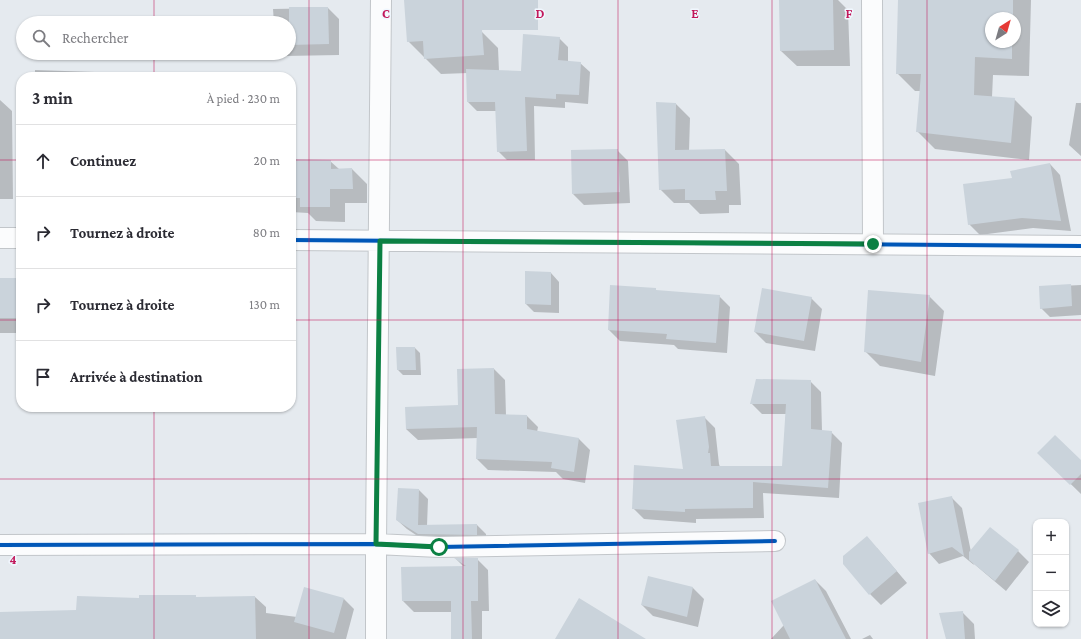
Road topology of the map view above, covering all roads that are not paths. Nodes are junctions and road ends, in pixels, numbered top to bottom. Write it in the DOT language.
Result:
graph roads {
  1 [pos="382,0"];
  2 [pos="872,0"];
  3 [pos="0,238"];
  4 [pos="16,238"];
  5 [pos="296,240"];
  6 [pos="380,241"];
  7 [pos="873,244"];
  8 [pos="1081,246"];
  9 [pos="775,541"];
  10 [pos="376,544"];
  11 [pos="0,545"];
  12 [pos="376,639"];
  1 -- 6 [label="street"];
  2 -- 7 [label="street"];
  3 -- 4 [label="street"];
  5 -- 6 [label="street"];
  6 -- 7 [label="street"];
  6 -- 10 [label="street"];
  7 -- 8 [label="street"];
  9 -- 10 [label="street"];
  10 -- 11 [label="street"];
  10 -- 12 [label="street"];
}
